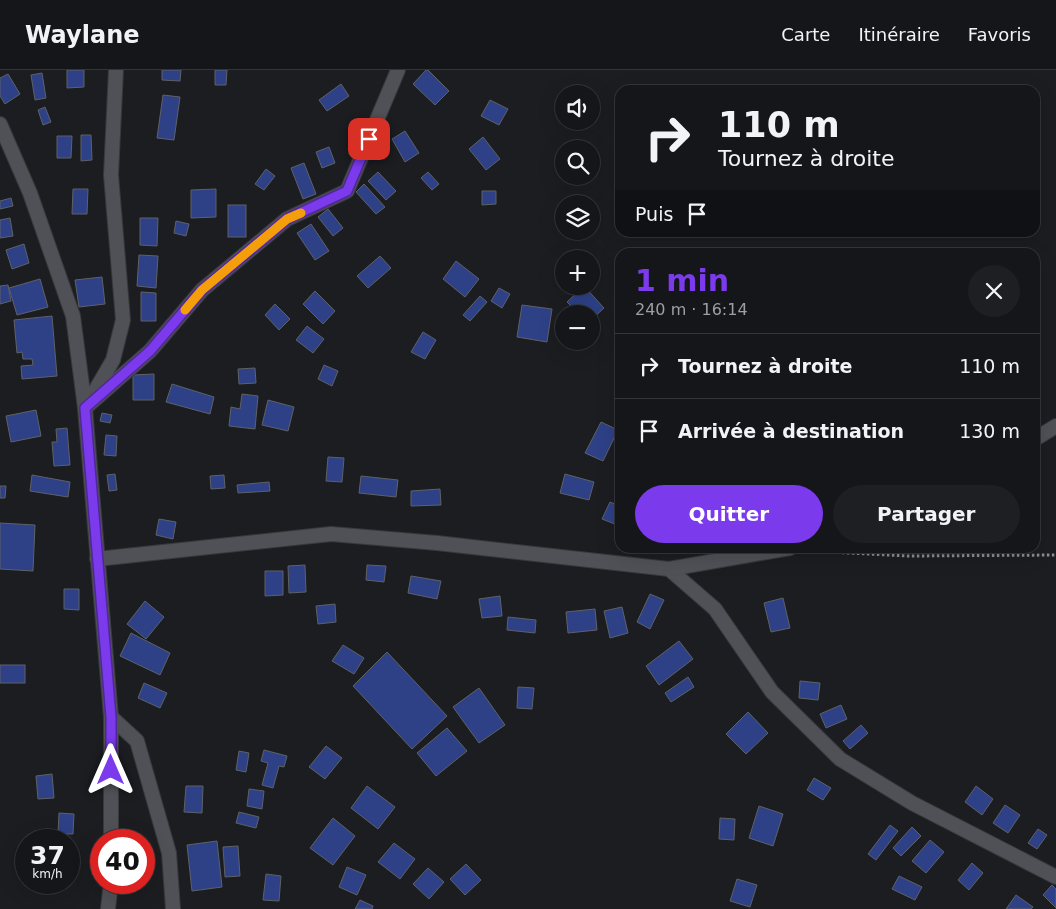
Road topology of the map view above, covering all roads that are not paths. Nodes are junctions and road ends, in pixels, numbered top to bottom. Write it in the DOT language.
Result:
graph roads {
  1 [pos="116,70"];
  2 [pos="398,70"];
  3 [pos="0,124"];
  4 [pos="85,408"];
  5 [pos="1056,426"];
  6 [pos="1040,436"];
  7 [pos="764,553"];
  8 [pos="97,558"];
  9 [pos="668,570"];
  10 [pos="111,717"];
  11 [pos="111,829"];
  12 [pos="1056,877"];
  13 [pos="110,894"];
  14 [pos="108,909"];
  15 [pos="172,909"];
  1 -- 4 [label="street"];
  2 -- 4 [label="street"];
  3 -- 4 [label="street"];
  4 -- 8 [label="street"];
  5 -- 6 [label="street"];
  7 -- 9 [label="street"];
  8 -- 9 [label="street"];
  8 -- 10 [label="street"];
  9 -- 12 [label="street"];
  10 -- 11 [label="street"];
  10 -- 15 [label="street"];
  13 -- 14 [label="street"];
}
